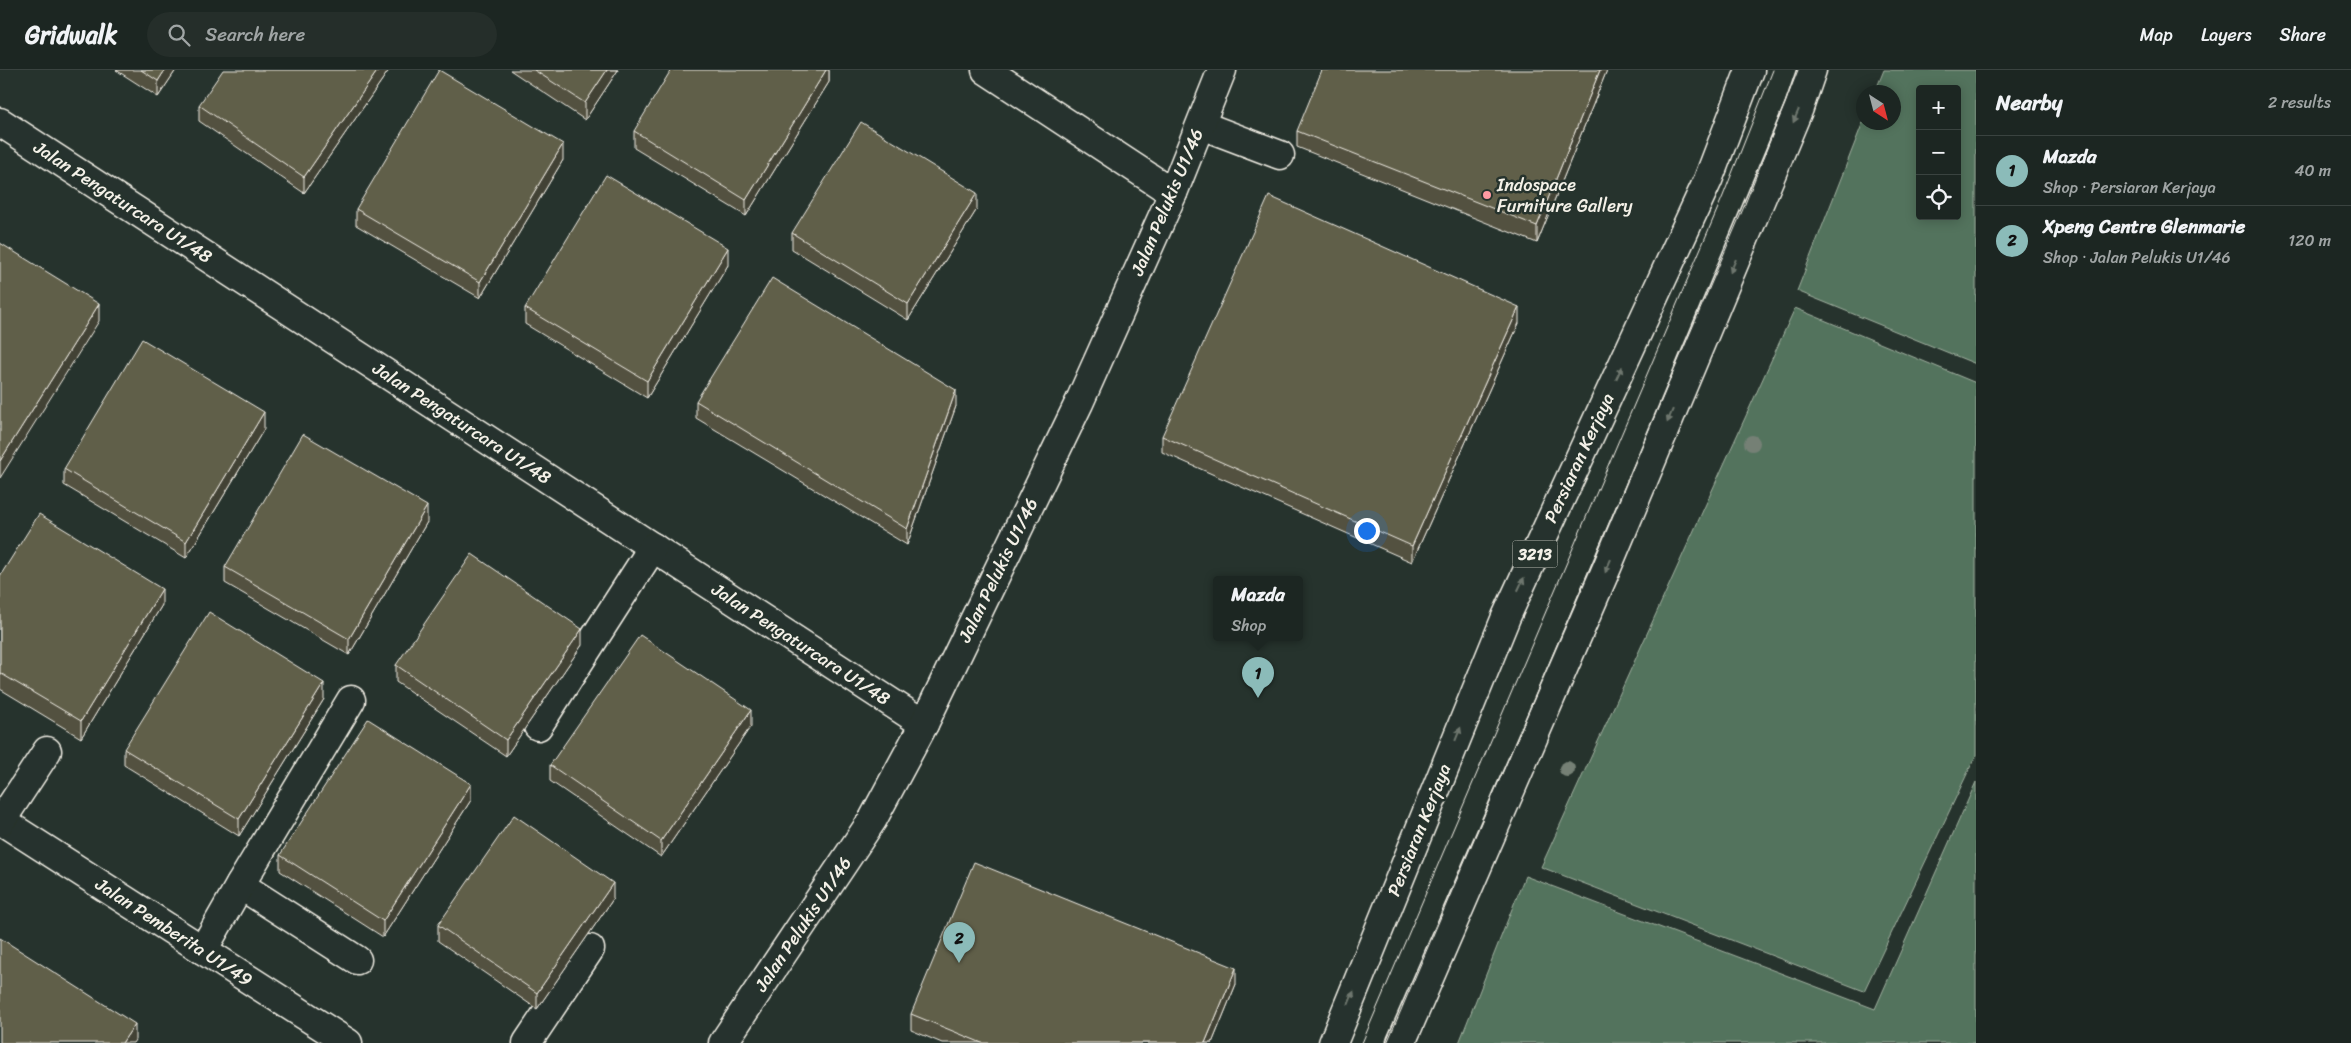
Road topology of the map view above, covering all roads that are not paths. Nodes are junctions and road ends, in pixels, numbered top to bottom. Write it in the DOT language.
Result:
graph roads {
  1 [pos="986,70"];
  2 [pos="1222,70"];
  3 [pos="1750,70"];
  4 [pos="1812,70"];
  5 [pos="0,122"];
  6 [pos="1201,125"];
  7 [pos="1280,155"];
  8 [pos="1173,193"];
  9 [pos="653,547"];
  10 [pos="351,700"];
  11 [pos="924,724"];
  12 [pos="538,726"];
  13 [pos="47,751"];
  14 [pos="1,821"];
  15 [pos="240,885"];
  16 [pos="590,949"];
  17 [pos="203,950"];
  18 [pos="357,960"];
  19 [pos="348,1043"];
  20 [pos="527,1043"];
  21 [pos="723,1043"];
  22 [pos="1333,1043"];
  23 [pos="1402,1043"];
  1 -- 8 [label="street"];
  2 -- 6 [label="street, Jalan Pelukis U1/46"];
  22 -- 3 [label="street, Persiaran Kerjaya / 3213, one-way"];
  4 -- 23 [label="street, one-way"];
  5 -- 9 [label="street, Jalan Pengaturcara U1/48"];
  6 -- 7 [label="street"];
  6 -- 8 [label="street, Jalan Pelukis U1/46"];
  8 -- 11 [label="street, Jalan Pelukis U1/46"];
  9 -- 11 [label="street, Jalan Pengaturcara U1/48"];
  9 -- 12 [label="street"];
  10 -- 15 [label="street"];
  11 -- 21 [label="street, Jalan Pelukis U1/46"];
  13 -- 14 [label="street"];
  14 -- 17 [label="street, Jalan Pemberita U1/49"];
  15 -- 17 [label="street"];
  15 -- 18 [label="street"];
  16 -- 20 [label="street"];
  17 -- 19 [label="street, Jalan Pemberita U1/49"];
}
